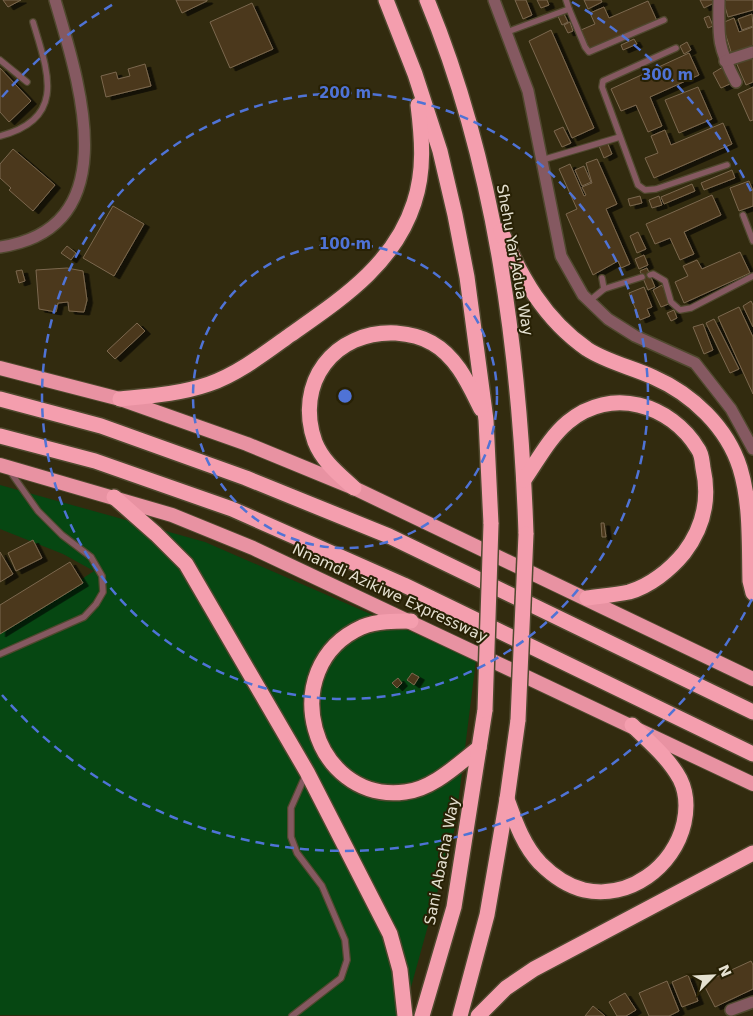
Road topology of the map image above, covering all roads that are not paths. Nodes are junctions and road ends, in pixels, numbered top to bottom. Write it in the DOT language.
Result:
graph roads {
  1 [pos="55,0"];
  2 [pos="386,0"];
  3 [pos="427,0"];
  4 [pos="494,0"];
  5 [pos="566,0"];
  6 [pos="719,0"];
  7 [pos="569,9"];
  8 [pos="664,20"];
  9 [pos="33,22"];
  10 [pos="507,32"];
  11 [pos="676,48"];
  12 [pos="753,52"];
  13 [pos="0,60"];
  14 [pos="725,61"];
  15 [pos="415,74"];
  16 [pos="27,82"];
  17 [pos="736,82"];
  18 [pos="0,136"];
  19 [pos="620,137"];
  20 [pos="542,160"];
  21 [pos="727,165"];
  22 [pos="490,207"];
  23 [pos="743,215"];
  24 [pos="753,242"];
  25 [pos="0,247"];
  26 [pos="650,275"];
  27 [pos="753,276"];
  28 [pos="642,277"];
  29 [pos="602,278"];
  30 [pos="604,289"];
  31 [pos="588,302"];
  32 [pos="0,368"];
  33 [pos="0,399"];
  34 [pos="120,399"];
  35 [pos="486,420"];
  36 [pos="0,436"];
  37 [pos="753,449"];
  38 [pos="4,467"];
  39 [pos="524,480"];
  40 [pos="354,488"];
  41 [pos="114,497"];
  42 [pos="753,593"];
  43 [pos="587,598"];
  44 [pos="411,621"];
  45 [pos="0,654"];
  46 [pos="753,679"];
  47 [pos="753,712"];
  48 [pos="632,725"];
  49 [pos="479,748"];
  50 [pos="753,754"];
  51 [pos="306,772"];
  52 [pos="753,784"];
  53 [pos="507,798"];
  54 [pos="753,853"];
  55 [pos="753,1002"];
  56 [pos="731,1010"];
  57 [pos="292,1016"];
  58 [pos="405,1016"];
  59 [pos="422,1016"];
  60 [pos="460,1016"];
  61 [pos="478,1016"];
  1 -- 25 [label="street"];
  2 -- 15 [label="highway"];
  3 -- 22 [label="highway, Shehu Yar'Adua Way"];
  4 -- 10 [label="street"];
  5 -- 7 [label="lane"];
  6 -- 14 [label="street"];
  7 -- 8 [label="lane"];
  7 -- 10 [label="lane"];
  9 -- 18 [label="lane"];
  10 -- 20 [label="street"];
  11 -- 19 [label="lane"];
  12 -- 14 [label="street"];
  13 -- 16 [label="lane"];
  14 -- 17 [label="street"];
  15 -- 34 [label="highway"];
  15 -- 35 [label="highway"];
  19 -- 20 [label="lane"];
  19 -- 21 [label="lane"];
  20 -- 31 [label="street"];
  22 -- 39 [label="highway, Shehu Yar'Adua Way"];
  22 -- 42 [label="highway"];
  23 -- 24 [label="lane"];
  26 -- 27 [label="lane"];
  28 -- 30 [label="lane"];
  29 -- 30 [label="lane"];
  30 -- 31 [label="lane"];
  31 -- 37 [label="street"];
  32 -- 34 [label="highway"];
  33 -- 47 [label="highway"];
  34 -- 40 [label="highway"];
  35 -- 40 [label="highway"];
  35 -- 49 [label="highway, Sani Abacha Way, bridge"];
  36 -- 50 [label="highway, Nnamdi Azikiwe Expressway"];
  38 -- 41 [label="highway, Nnamdi Azikiwe Expressway"];
  38 -- 45 [label="lane"];
  39 -- 43 [label="highway"];
  39 -- 53 [label="highway, Shehu Yar'Adua Way, bridge"];
  40 -- 43 [label="highway"];
  41 -- 44 [label="highway, Nnamdi Azikiwe Expressway"];
  41 -- 51 [label="highway"];
  43 -- 46 [label="highway"];
  44 -- 48 [label="highway, Nnamdi Azikiwe Expressway"];
  44 -- 49 [label="highway"];
  48 -- 52 [label="highway, Nnamdi Azikiwe Expressway"];
  48 -- 53 [label="highway"];
  49 -- 59 [label="highway, Sani Abacha Way"];
  51 -- 57 [label="lane"];
  51 -- 58 [label="highway"];
  53 -- 60 [label="highway"];
  54 -- 61 [label="highway"];
  55 -- 56 [label="street"];
}
